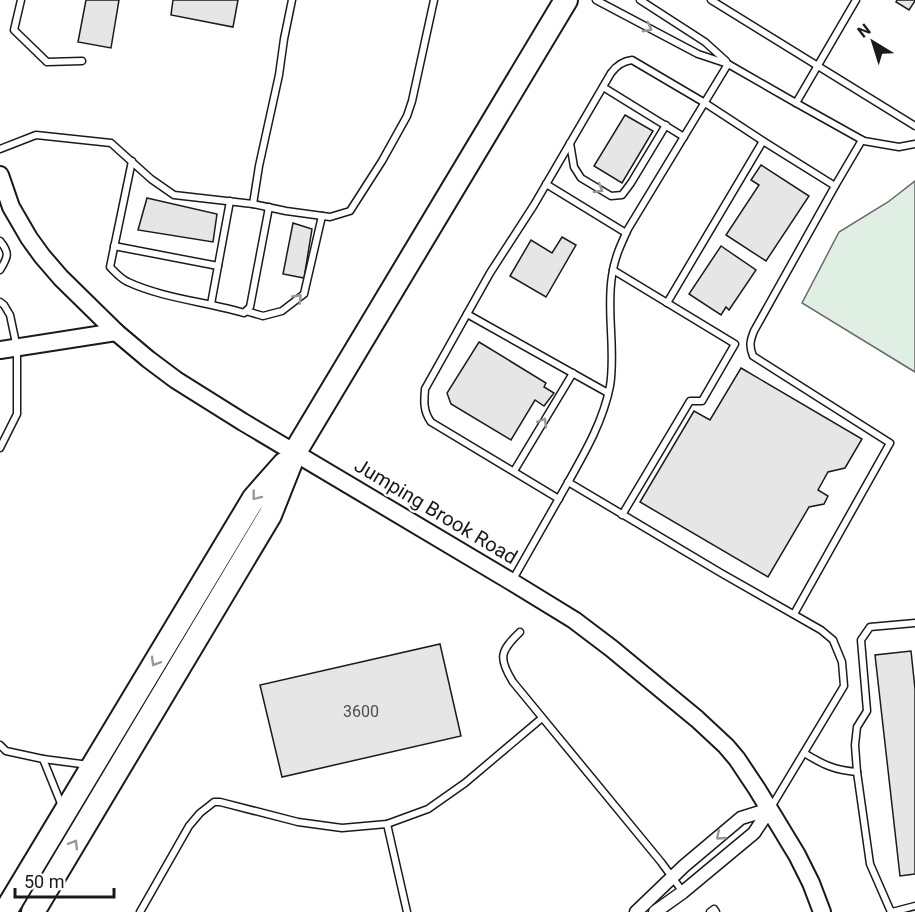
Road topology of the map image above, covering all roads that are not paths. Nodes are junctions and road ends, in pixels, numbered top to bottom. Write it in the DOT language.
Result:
graph roads {
  1 [pos="21,0"];
  2 [pos="292,0"];
  3 [pos="434,0"];
  4 [pos="566,0"];
  5 [pos="596,0"];
  6 [pos="640,0"];
  7 [pos="711,0"];
  8 [pos="856,0"];
  9 [pos="82,62"];
  10 [pos="728,64"];
  11 [pos="817,65"];
  12 [pos="603,87"];
  13 [pos="705,103"];
  14 [pos="796,103"];
  15 [pos="666,125"];
  16 [pos="915,126"];
  17 [pos="684,137"];
  18 [pos="862,140"];
  19 [pos="763,141"];
  20 [pos="570,143"];
  21 [pos="915,144"];
  22 [pos="0,149"];
  23 [pos="132,161"];
  24 [pos="0,175"];
  25 [pos="546,184"];
  26 [pos="835,186"];
  27 [pos="230,201"];
  28 [pos="253,204"];
  29 [pos="268,207"];
  30 [pos="322,216"];
  31 [pos="626,233"];
  32 [pos="0,241"];
  33 [pos="114,246"];
  34 [pos="218,266"];
  35 [pos="0,270"];
  36 [pos="613,270"];
  37 [pos="0,302"];
  38 [pos="667,303"];
  39 [pos="211,304"];
  40 [pos="246,311"];
  41 [pos="467,314"];
  42 [pos="116,332"];
  43 [pos="735,344"];
  44 [pos="8,349"];
  45 [pos="750,349"];
  46 [pos="573,374"];
  47 [pos="608,393"];
  48 [pos="0,447"];
  49 [pos="295,452"];
  50 [pos="514,471"];
  51 [pos="568,482"];
  52 [pos="559,499"];
  53 [pos="622,515"];
  54 [pos="512,582"];
  55 [pos="794,614"];
  56 [pos="915,623"];
  57 [pos="520,632"];
  58 [pos="542,718"];
  59 [pos="0,745"];
  60 [pos="3,752"];
  61 [pos="804,753"];
  62 [pos="44,759"];
  63 [pos="93,765"];
  64 [pos="858,772"];
  65 [pos="770,809"];
  66 [pos="65,812"];
  67 [pos="387,824"];
  68 [pos="672,878"];
  69 [pos="683,892"];
  70 [pos="915,906"];
  71 [pos="5,912"];
  72 [pos="33,912"];
  73 [pos="140,912"];
  74 [pos="407,912"];
  75 [pos="636,912"];
  76 [pos="655,912"];
  77 [pos="710,912"];
  78 [pos="716,912"];
  79 [pos="822,912"];
  80 [pos="891,912"];
  1 -- 9 [label="lane"];
  2 -- 28 [label="lane"];
  3 -- 30 [label="lane"];
  4 -- 49 [label="highway"];
  5 -- 10 [label="lane, one-way"];
  6 -- 10 [label="lane"];
  7 -- 11 [label="lane"];
  8 -- 11 [label="lane"];
  10 -- 13 [label="lane"];
  10 -- 14 [label="lane"];
  11 -- 14 [label="lane"];
  11 -- 16 [label="lane"];
  12 -- 13 [label="lane"];
  12 -- 15 [label="lane"];
  12 -- 20 [label="lane"];
  13 -- 17 [label="lane"];
  13 -- 19 [label="lane"];
  14 -- 18 [label="lane"];
  15 -- 17 [label="lane"];
  20 -- 15 [label="lane, one-way"];
  17 -- 31 [label="lane"];
  18 -- 21 [label="lane"];
  18 -- 26 [label="lane"];
  19 -- 26 [label="lane"];
  19 -- 38 [label="lane"];
  20 -- 25 [label="lane"];
  22 -- 23 [label="lane"];
  23 -- 27 [label="lane"];
  23 -- 33 [label="lane"];
  24 -- 42 [label="street, Jumping Brook Road"];
  25 -- 31 [label="lane"];
  25 -- 41 [label="lane"];
  26 -- 45 [label="lane"];
  27 -- 28 [label="lane"];
  27 -- 34 [label="lane"];
  28 -- 29 [label="lane"];
  29 -- 30 [label="lane"];
  29 -- 40 [label="lane"];
  40 -- 30 [label="lane, one-way"];
  31 -- 36 [label="lane"];
  32 -- 35 [label="lane"];
  33 -- 34 [label="lane"];
  33 -- 39 [label="lane"];
  34 -- 39 [label="lane"];
  36 -- 38 [label="lane"];
  36 -- 47 [label="lane"];
  37 -- 44 [label="lane"];
  38 -- 43 [label="lane"];
  39 -- 40 [label="lane"];
  41 -- 46 [label="lane"];
  41 -- 50 [label="lane"];
  42 -- 44 [label="street"];
  42 -- 49 [label="street, Jumping Brook Road"];
  43 -- 45 [label="lane"];
  43 -- 53 [label="lane"];
  44 -- 48 [label="lane"];
  45 -- 55 [label="lane"];
  46 -- 47 [label="lane"];
  50 -- 46 [label="lane, one-way"];
  47 -- 51 [label="lane"];
  49 -- 54 [label="street, Jumping Brook Road"];
  49 -- 63 [label="highway, one-way"];
  72 -- 49 [label="highway, one-way"];
  50 -- 52 [label="lane"];
  51 -- 52 [label="lane"];
  51 -- 53 [label="lane"];
  52 -- 54 [label="lane"];
  53 -- 55 [label="lane"];
  54 -- 65 [label="street, Jumping Brook Road"];
  55 -- 61 [label="lane"];
  56 -- 64 [label="lane"];
  57 -- 58 [label="lane"];
  58 -- 67 [label="lane"];
  58 -- 68 [label="lane"];
  59 -- 60 [label="lane"];
  60 -- 62 [label="lane"];
  61 -- 64 [label="lane"];
  61 -- 65 [label="lane"];
  62 -- 63 [label="lane"];
  62 -- 66 [label="lane"];
  63 -- 66 [label="highway"];
  64 -- 80 [label="lane"];
  65 -- 68 [label="street, one-way"];
  65 -- 69 [label="street"];
  65 -- 79 [label="street, Jumping Brook Road"];
  66 -- 71 [label="highway"];
  67 -- 73 [label="lane"];
  67 -- 74 [label="lane"];
  68 -- 69 [label="lane"];
  68 -- 75 [label="street"];
  69 -- 76 [label="street"];
  70 -- 80 [label="lane"];
  77 -- 78 [label="lane"];
}
